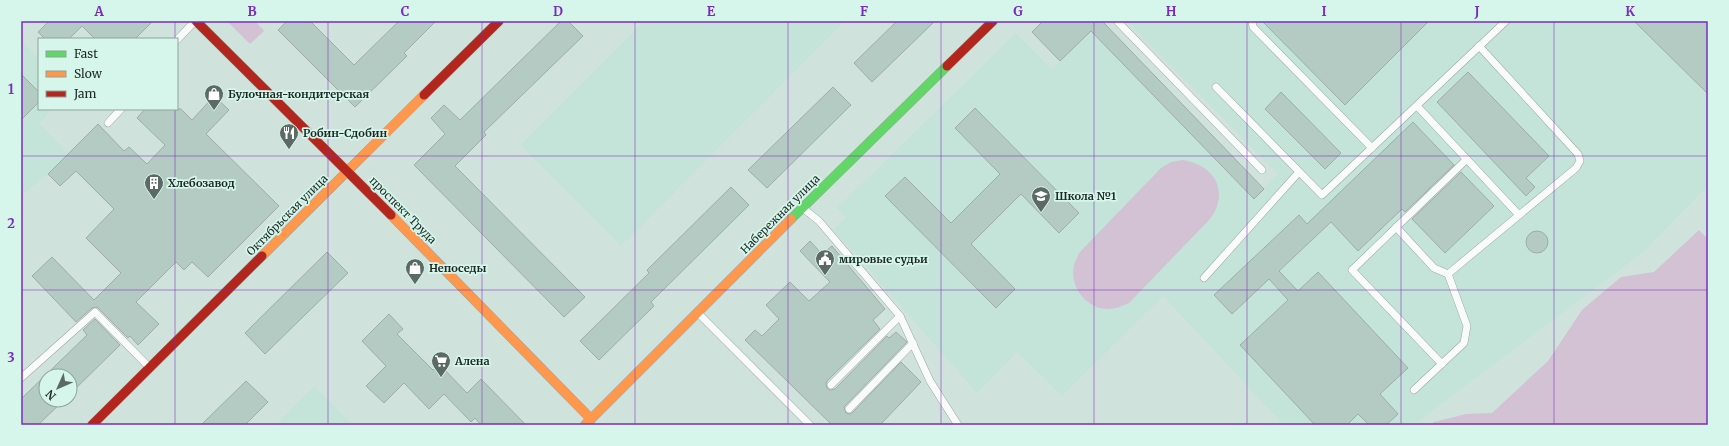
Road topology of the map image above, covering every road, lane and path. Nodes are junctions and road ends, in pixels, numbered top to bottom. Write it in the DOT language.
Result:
graph roads {
  1 [pos="196,21"];
  2 [pos="499,21"];
  3 [pos="993,21"];
  4 [pos="1117,21"];
  5 [pos="1252,21"];
  6 [pos="1506,21"];
  7 [pos="178,39"];
  8 [pos="1479,46"];
  9 [pos="1216,87"];
  10 [pos="1416,106"];
  11 [pos="120,110"];
  12 [pos="108,123"];
  13 [pos="1372,148"];
  14 [pos="1467,159"];
  15 [pos="1262,170"];
  16 [pos="348,172"];
  17 [pos="1299,172"];
  18 [pos="802,208"];
  19 [pos="1519,215"];
  20 [pos="1396,227"];
  21 [pos="1448,274"];
  22 [pos="1204,278"];
  23 [pos="698,313"];
  24 [pos="900,316"];
  25 [pos="913,343"];
  26 [pos="1442,364"];
  27 [pos="149,368"];
  28 [pos="21,378"];
  29 [pos="831,385"];
  30 [pos="1414,390"];
  31 [pos="849,409"];
  32 [pos="589,423"];
  33 [pos="92,425"];
  34 [pos="810,425"];
  35 [pos="958,425"];
  1 -- 7 [label="lane"];
  1 -- 16 [label="street, проспект Труда"];
  2 -- 16 [label="street, Октябрьская улица"];
  3 -- 18 [label="street, Набережная улица"];
  4 -- 15 [label="lane"];
  5 -- 13 [label="lane"];
  6 -- 8 [label="lane"];
  8 -- 10 [label="lane"];
  8 -- 19 [label="lane"];
  9 -- 17 [label="lane"];
  10 -- 13 [label="lane"];
  10 -- 14 [label="lane"];
  11 -- 12 [label="lane"];
  13 -- 17 [label="lane"];
  14 -- 19 [label="lane"];
  14 -- 20 [label="lane"];
  16 -- 27 [label="street, Октябрьская улица"];
  16 -- 32 [label="street, проспект Труда"];
  17 -- 22 [label="lane"];
  18 -- 23 [label="street, Набережная улица"];
  18 -- 24 [label="lane"];
  19 -- 21 [label="lane"];
  20 -- 21 [label="lane"];
  20 -- 26 [label="lane"];
  21 -- 26 [label="lane"];
  23 -- 32 [label="street, Набережная улица"];
  23 -- 34 [label="lane"];
  24 -- 25 [label="lane"];
  24 -- 29 [label="lane"];
  25 -- 31 [label="lane"];
  25 -- 35 [label="lane"];
  26 -- 30 [label="lane"];
  27 -- 28 [label="lane"];
  27 -- 33 [label="street, Октябрьская улица"];
}
